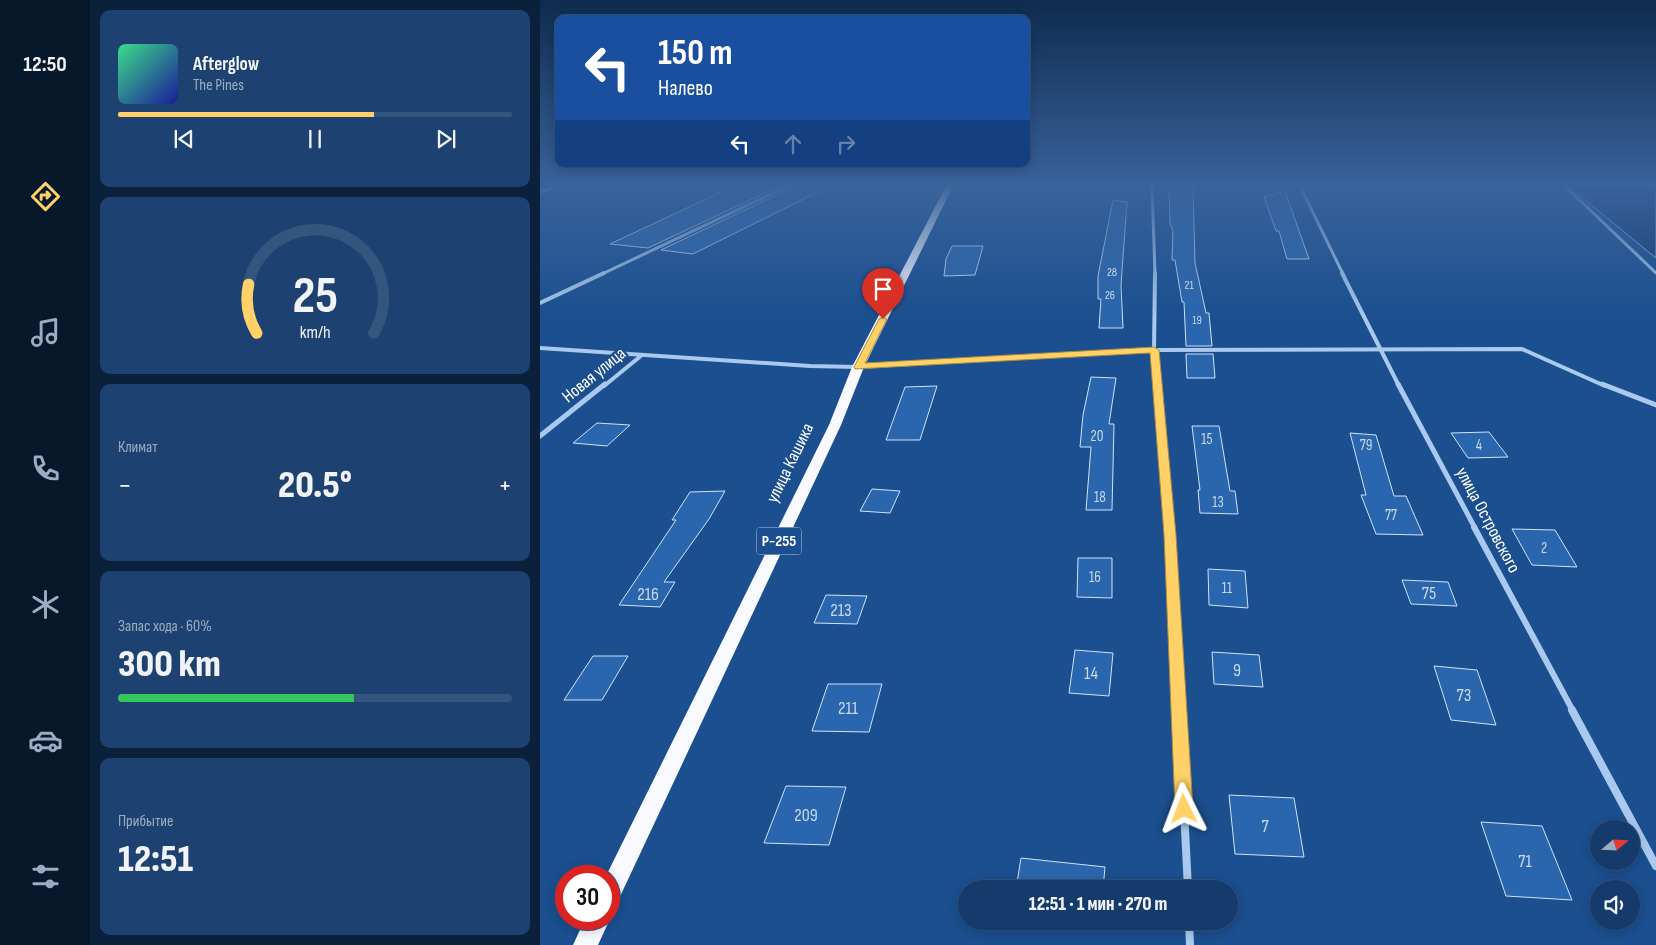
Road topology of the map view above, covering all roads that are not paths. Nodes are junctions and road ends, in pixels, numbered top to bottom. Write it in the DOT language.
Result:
graph roads {
  1 [pos="695,230"];
  2 [pos="928,230"];
  3 [pos="1154,230"];
  4 [pos="1321,230"];
  5 [pos="1613,230"];
  6 [pos="1656,273"];
  7 [pos="540,303"];
  8 [pos="540,348"];
  9 [pos="1154,350"];
  10 [pos="1380,351"];
  11 [pos="642,354"];
  12 [pos="858,367"];
  13 [pos="1656,404"];
  14 [pos="540,436"];
  15 [pos="1656,866"];
  16 [pos="620,872"];
  17 [pos="1188,880"];
  18 [pos="592,930"];
  19 [pos="1189,930"];
  20 [pos="585,945"];
  21 [pos="1190,945"];
  1 -- 7 [label="street"];
  2 -- 12 [label="highway, улица Кашика / Р-255"];
  3 -- 9 [label="street"];
  4 -- 10 [label="street, улица Островского"];
  5 -- 6 [label="street"];
  8 -- 11 [label="street"];
  9 -- 10 [label="street"];
  9 -- 12 [label="street"];
  9 -- 17 [label="street"];
  10 -- 13 [label="street"];
  10 -- 15 [label="street, улица Островского"];
  11 -- 12 [label="street"];
  11 -- 14 [label="street, Новая улица"];
  12 -- 16 [label="highway, улица Кашика / Р-255"];
  18 -- 20 [label="highway"];
  19 -- 21 [label="street"];
}
